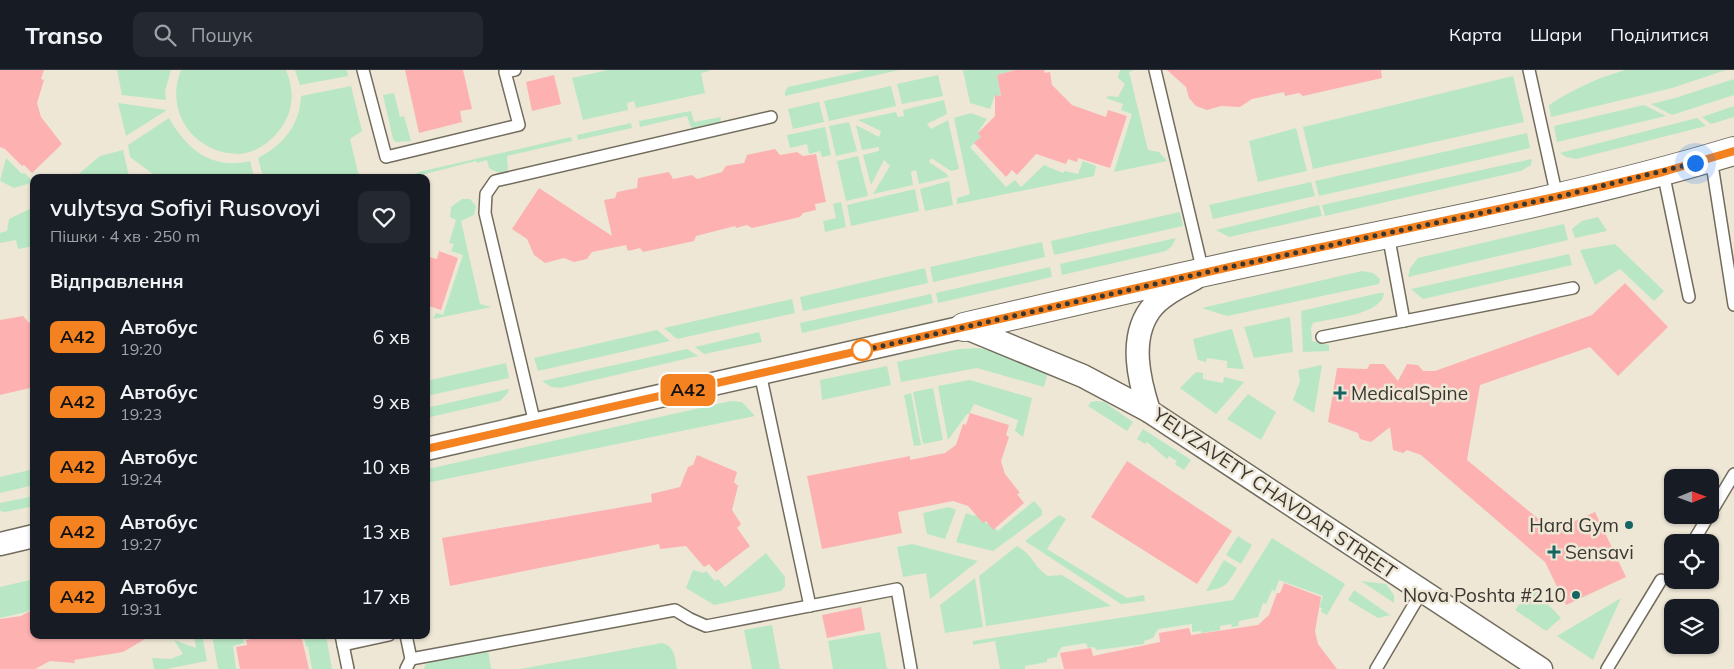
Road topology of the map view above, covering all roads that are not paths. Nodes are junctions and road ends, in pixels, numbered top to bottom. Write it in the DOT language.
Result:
graph roads {
  1 [pos="364,70"];
  2 [pos="515,70"];
  3 [pos="1154,70"];
  4 [pos="1529,70"];
  5 [pos="770,117"];
  6 [pos="1722,154"];
  7 [pos="1663,172"];
  8 [pos="1557,197"];
  9 [pos="1388,234"];
  10 [pos="1203,274"];
  11 [pos="1573,288"];
  12 [pos="1689,298"];
  13 [pos="1734,305"];
  14 [pos="1404,321"];
  15 [pos="964,327"];
  16 [pos="1322,337"];
  17 [pos="760,373"];
  18 [pos="1149,411"];
  19 [pos="535,424"];
  20 [pos="430,448"];
  21 [pos="1734,474"];
  22 [pos="1719,500"];
  23 [pos="30,537"];
  24 [pos="0,544"];
  25 [pos="1661,580"];
  26 [pos="1422,592"];
  27 [pos="810,606"];
  28 [pos="406,639"];
  29 [pos="342,640"];
  30 [pos="408,664"];
  31 [pos="348,669"];
  32 [pos="911,669"];
  33 [pos="1376,669"];
  34 [pos="1541,669"];
  35 [pos="1607,669"];
  1 -- 2 [label="lane"];
  3 -- 10 [label="lane"];
  4 -- 8 [label="lane"];
  5 -- 19 [label="lane"];
  6 -- 7 [label="street, YELYZAVETY CHAVDAR STREET"];
  6 -- 13 [label="lane"];
  7 -- 8 [label="street, YELYZAVETY CHAVDAR STREET"];
  7 -- 12 [label="lane"];
  8 -- 9 [label="street, YELYZAVETY CHAVDAR STREET"];
  9 -- 10 [label="street, YELYZAVETY CHAVDAR STREET"];
  9 -- 14 [label="lane"];
  10 -- 15 [label="street, YELYZAVETY CHAVDAR STREET"];
  10 -- 18 [label="street, YELYZAVETY CHAVDAR STREET"];
  11 -- 14 [label="lane"];
  14 -- 16 [label="lane"];
  15 -- 17 [label="street"];
  15 -- 18 [label="street"];
  17 -- 19 [label="street"];
  17 -- 27 [label="lane"];
  18 -- 26 [label="street, YELYZAVETY CHAVDAR STREET"];
  19 -- 20 [label="street"];
  21 -- 22 [label="lane"];
  23 -- 24 [label="street"];
  25 -- 35 [label="lane"];
  26 -- 33 [label="lane"];
  26 -- 34 [label="street, YELYZAVETY CHAVDAR STREET"];
  27 -- 30 [label="lane"];
  27 -- 32 [label="lane"];
  28 -- 30 [label="lane"];
  29 -- 31 [label="lane"];
}
